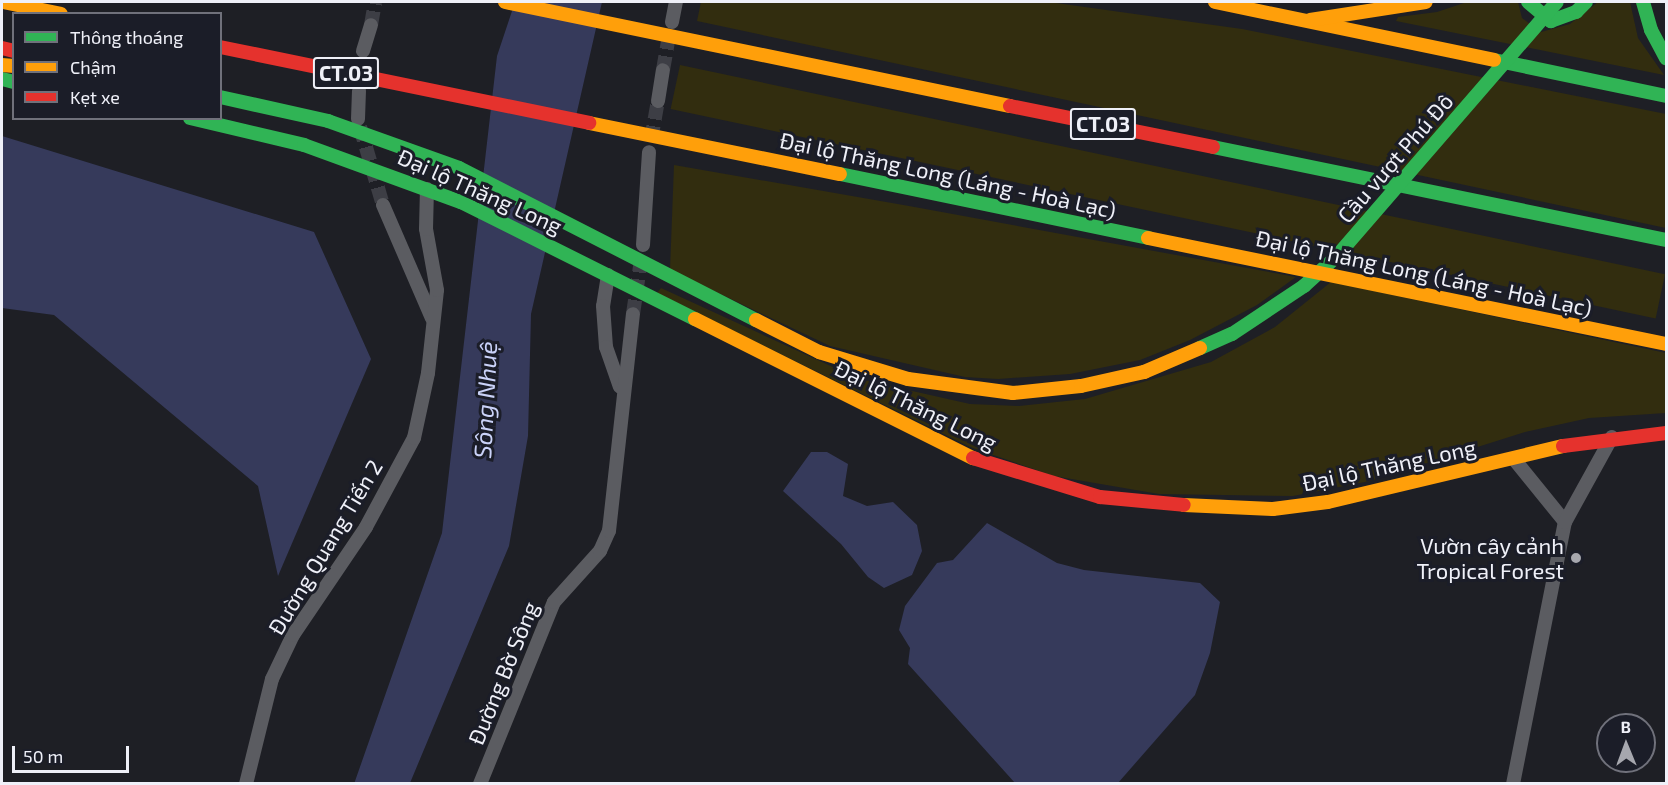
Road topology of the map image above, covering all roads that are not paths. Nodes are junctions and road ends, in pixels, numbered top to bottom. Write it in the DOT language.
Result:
graph roads {
  1 [pos="3,2"];
  2 [pos="505,2"];
  3 [pos="676,2"];
  4 [pos="1215,2"];
  5 [pos="1426,2"];
  6 [pos="1528,2"];
  7 [pos="1557,2"];
  8 [pos="1586,2"];
  9 [pos="1643,2"];
  10 [pos="1298,4"];
  11 [pos="51,12"];
  12 [pos="1270,12"];
  13 [pos="1310,20"];
  14 [pos="672,22"];
  15 [pos="371,25"];
  16 [pos="222,47"];
  17 [pos="363,51"];
  18 [pos="1666,58"];
  19 [pos="663,70"];
  20 [pos="359,91"];
  21 [pos="1666,96"];
  22 [pos="222,97"];
  23 [pos="658,101"];
  24 [pos="358,119"];
  25 [pos="198,120"];
  26 [pos="649,152"];
  27 [pos="427,189"];
  28 [pos="383,205"];
  29 [pos="579,228"];
  30 [pos="1666,240"];
  31 [pos="643,245"];
  32 [pos="608,275"];
  33 [pos="633,314"];
  34 [pos="432,318"];
  35 [pos="1666,345"];
  36 [pos="621,392"];
  37 [pos="1666,433"];
  38 [pos="1612,437"];
  39 [pos="1514,459"];
  40 [pos="1565,522"];
  41 [pos="246,783"];
  42 [pos="480,783"];
  43 [pos="1513,783"];
  1 -- 11 [label="main road"];
  2 -- 30 [label="main road, CT.03"];
  3 -- 14 [label="street"];
  4 -- 12 [label="main road"];
  5 -- 13 [label="main road"];
  6 -- 8 [label="main road"];
  7 -- 29 [label="main road, Cầu vượt Phú Đô"];
  9 -- 18 [label="main road"];
  10 -- 12 [label="main road"];
  12 -- 13 [label="main road"];
  13 -- 21 [label="main road"];
  15 -- 17 [label="street"];
  16 -- 35 [label="main road, Đại lộ Thăng Long (Láng - Hoà Lạc) / CT.03"];
  19 -- 23 [label="street"];
  20 -- 24 [label="street"];
  22 -- 29 [label="main road, Đại lộ Thăng Long"];
  25 -- 27 [label="main road, Đại lộ Thăng Long"];
  26 -- 31 [label="street"];
  27 -- 32 [label="main road, Đại lộ Thăng Long"];
  27 -- 34 [label="street, Đường Quang Tiến 2"];
  28 -- 34 [label="street"];
  32 -- 36 [label="street, Đường Bờ Sông"];
  32 -- 39 [label="main road, Đại lộ Thăng Long"];
  33 -- 36 [label="street"];
  34 -- 41 [label="street, Đường Quang Tiến 2"];
  36 -- 42 [label="street, Đường Bờ Sông"];
  37 -- 38 [label="main road, Đại lộ Thăng Long"];
  38 -- 39 [label="main road, Đại lộ Thăng Long"];
  38 -- 40 [label="street"];
  39 -- 40 [label="street"];
  40 -- 43 [label="street"];
}
